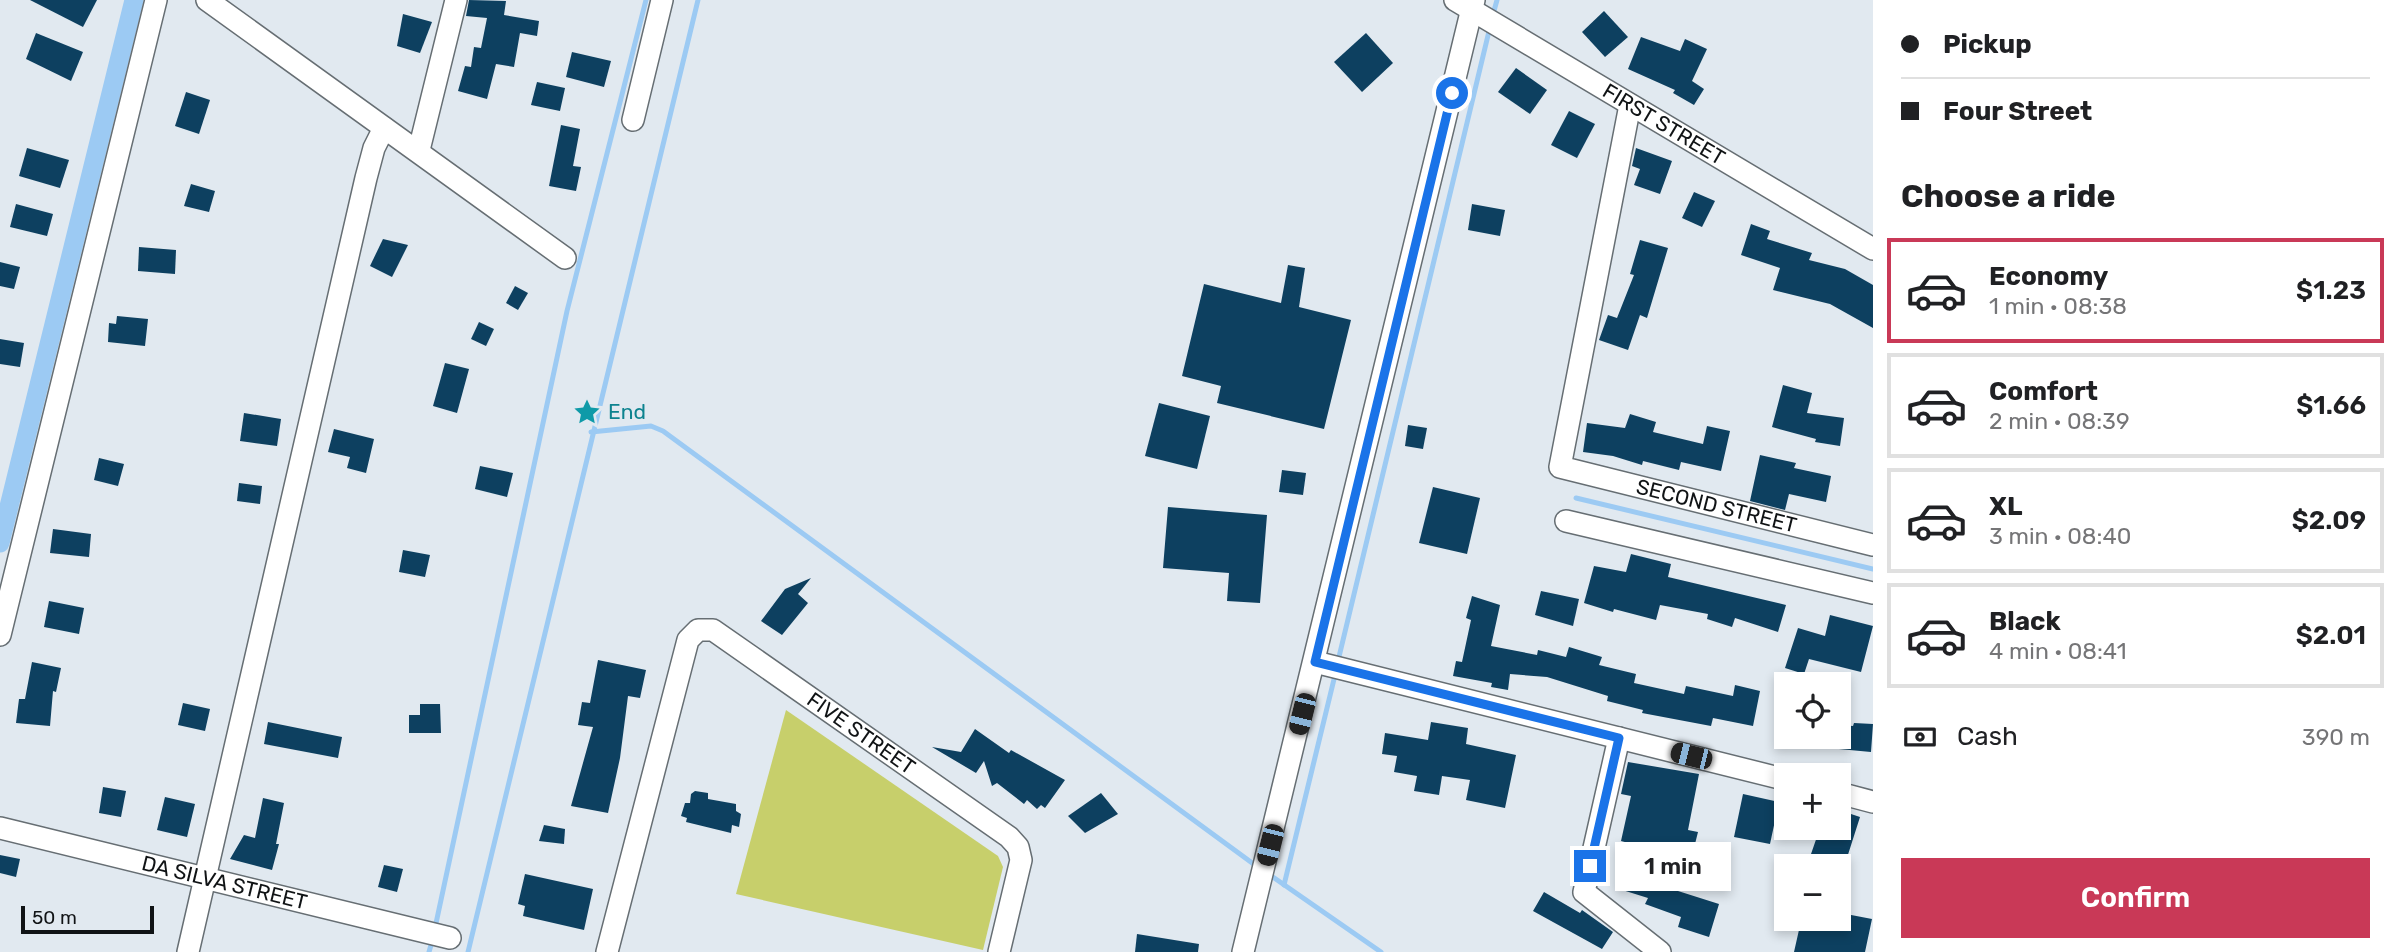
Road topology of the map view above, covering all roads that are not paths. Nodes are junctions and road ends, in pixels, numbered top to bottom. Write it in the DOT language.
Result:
graph roads {
  1 [pos="156,0"];
  2 [pos="207,0"];
  3 [pos="456,0"];
  4 [pos="662,0"];
  5 [pos="1467,4"];
  6 [pos="1630,105"];
  7 [pos="633,120"];
  8 [pos="384,128"];
  9 [pos="419,150"];
  10 [pos="1873,248"];
  11 [pos="565,258"];
  12 [pos="1566,521"];
  13 [pos="1873,545"];
  14 [pos="1873,593"];
  15 [pos="0,635"];
  16 [pos="1315,662"];
  17 [pos="1619,738"];
  18 [pos="1774,777"];
  19 [pos="1851,796"];
  20 [pos="1873,802"];
  21 [pos="0,828"];
  22 [pos="205,879"];
  23 [pos="450,939"];
  24 [pos="188,952"];
  25 [pos="607,952"];
  26 [pos="999,952"];
  27 [pos="1243,952"];
  28 [pos="1660,952"];
  1 -- 15 [label="street"];
  2 -- 8 [label="street"];
  3 -- 9 [label="street"];
  4 -- 7 [label="street"];
  5 -- 6 [label="street, FIRST STREET"];
  5 -- 16 [label="street"];
  6 -- 10 [label="street, FIRST STREET"];
  6 -- 13 [label="street, SECOND STREET"];
  8 -- 9 [label="street"];
  8 -- 22 [label="street"];
  9 -- 11 [label="street"];
  12 -- 14 [label="street"];
  16 -- 17 [label="street"];
  16 -- 27 [label="street"];
  17 -- 18 [label="street"];
  17 -- 28 [label="street"];
  19 -- 20 [label="street"];
  21 -- 22 [label="street, DA SILVA STREET"];
  22 -- 23 [label="street, DA SILVA STREET"];
  22 -- 24 [label="street"];
  25 -- 26 [label="street, FIVE STREET"];
}
